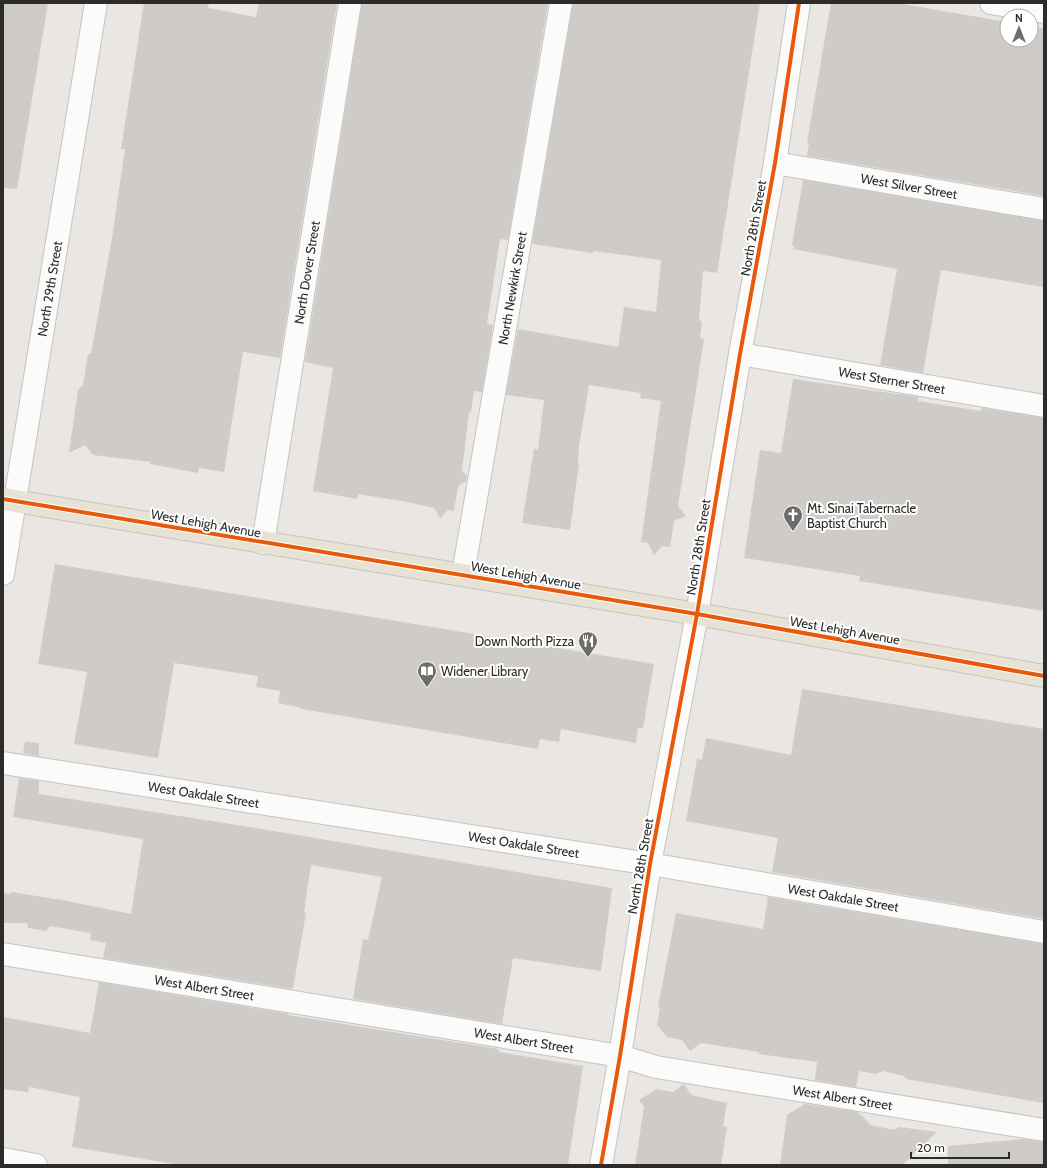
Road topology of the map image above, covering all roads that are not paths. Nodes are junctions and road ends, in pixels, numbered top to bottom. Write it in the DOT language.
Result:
graph roads {
  1 [pos="96,3"];
  2 [pos="350,3"];
  3 [pos="561,3"];
  4 [pos="800,3"];
  5 [pos="991,3"];
  6 [pos="1044,12"];
  7 [pos="775,163"];
  8 [pos="1044,209"];
  9 [pos="740,354"];
  10 [pos="1044,406"];
  11 [pos="9,500"];
  12 [pos="262,543"];
  13 [pos="3,574"];
  14 [pos="462,574"];
  15 [pos="697,614"];
  16 [pos="1044,676"];
  17 [pos="3,764"];
  18 [pos="650,864"];
  19 [pos="1044,932"];
  20 [pos="3,954"];
  21 [pos="620,1056"];
  22 [pos="1044,1130"];
  23 [pos="3,1160"];
  24 [pos="36,1165"];
  25 [pos="601,1165"];
  1 -- 11 [label="street, North 29th Street"];
  2 -- 12 [label="street, North Dover Street"];
  3 -- 14 [label="street, North Newkirk Street"];
  4 -- 7 [label="street, North 28th Street"];
  5 -- 6 [label="street"];
  7 -- 8 [label="street, West Silver Street"];
  7 -- 9 [label="street, North 28th Street"];
  9 -- 10 [label="street, West Sterner Street"];
  9 -- 15 [label="street, North 28th Street"];
  11 -- 12 [label="main road, West Lehigh Avenue"];
  11 -- 13 [label="street, North 29th Street"];
  12 -- 14 [label="main road, West Lehigh Avenue"];
  14 -- 15 [label="main road, West Lehigh Avenue"];
  15 -- 16 [label="main road, West Lehigh Avenue"];
  15 -- 18 [label="street, North 28th Street"];
  17 -- 18 [label="street, West Oakdale Street"];
  18 -- 19 [label="street, West Oakdale Street"];
  18 -- 21 [label="street, North 28th Street"];
  20 -- 21 [label="street, West Albert Street"];
  21 -- 22 [label="street, West Albert Street"];
  21 -- 25 [label="street, North 28th Street"];
  23 -- 24 [label="street"];
}
